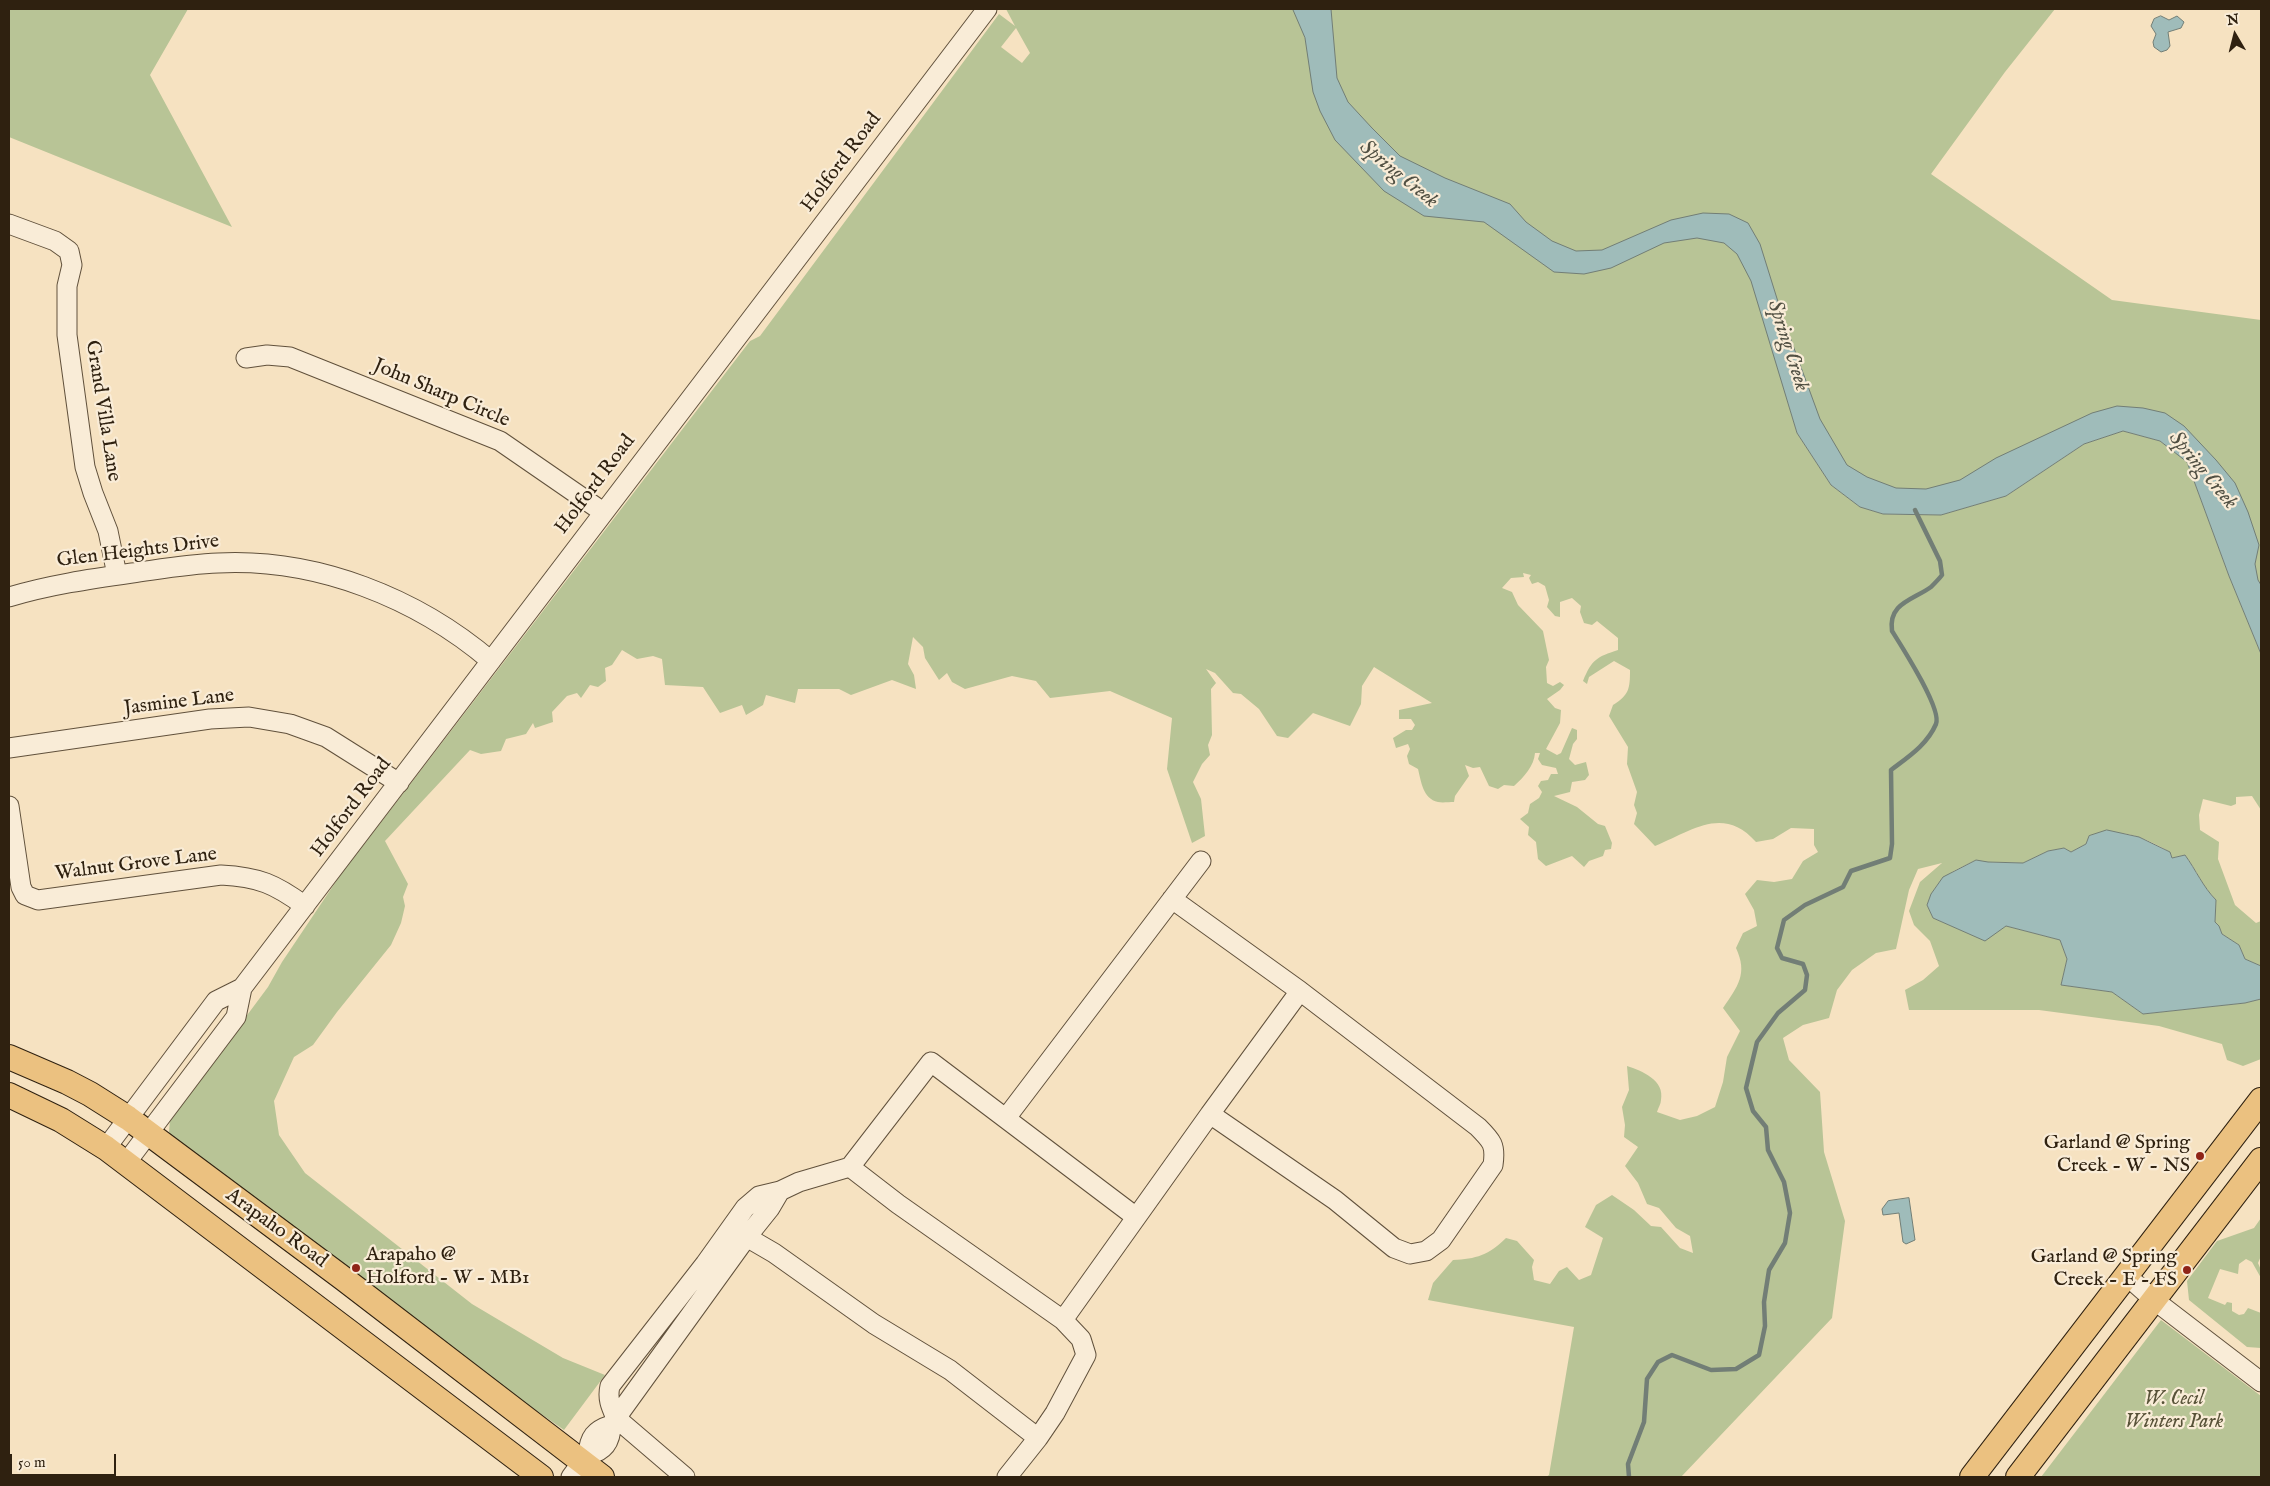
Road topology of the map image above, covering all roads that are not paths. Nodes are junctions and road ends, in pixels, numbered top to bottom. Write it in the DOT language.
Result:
graph roads {
  1 [pos="987,9"];
  2 [pos="9,224"];
  3 [pos="246,358"];
  4 [pos="604,512"];
  5 [pos="117,576"];
  6 [pos="9,597"];
  7 [pos="491,661"];
  8 [pos="9,748"];
  9 [pos="399,783"];
  10 [pos="9,806"];
  11 [pos="1201,861"];
  12 [pos="1172,898"];
  13 [pos="306,906"];
  14 [pos="242,988"];
  15 [pos="1300,991"];
  16 [pos="9,1057"];
  17 [pos="9,1095"];
  18 [pos="2261,1100"];
  19 [pos="1210,1114"];
  20 [pos="128,1118"];
  21 [pos="1006,1118"];
  22 [pos="148,1133"];
  23 [pos="106,1148"];
  24 [pos="2261,1160"];
  25 [pos="126,1163"];
  26 [pos="850,1167"];
  27 [pos="1136,1217"];
  28 [pos="739,1233"];
  29 [pos="2127,1276"];
  30 [pos="2154,1300"];
  31 [pos="1063,1320"];
  32 [pos="2261,1382"];
  33 [pos="1038,1438"];
  34 [pos="576,1470"];
  35 [pos="542,1477"];
  36 [pos="602,1477"];
  37 [pos="685,1477"];
  38 [pos="1006,1477"];
  39 [pos="1972,1477"];
  40 [pos="2018,1477"];
  1 -- 4 [label="street, Holford Road"];
  2 -- 5 [label="street, Grand Villa Lane"];
  3 -- 4 [label="street, John Sharp Circle"];
  4 -- 7 [label="street, Holford Road"];
  5 -- 6 [label="street, Glen Heights Drive"];
  5 -- 7 [label="street, Glen Heights Drive"];
  7 -- 9 [label="street, Holford Road"];
  8 -- 9 [label="street, Jasmine Lane"];
  9 -- 13 [label="street, Holford Road"];
  10 -- 13 [label="street, Walnut Grove Lane"];
  11 -- 12 [label="street"];
  12 -- 15 [label="street"];
  12 -- 21 [label="street"];
  13 -- 14 [label="street, Holford Road"];
  14 -- 20 [label="street, Holford Road"];
  14 -- 22 [label="street, Holford Road"];
  15 -- 19 [label="street"];
  15 -- 19 [label="street"];
  16 -- 20 [label="main road, Arapaho Road"];
  17 -- 23 [label="main road, Arapaho Road"];
  18 -- 29 [label="main road"];
  19 -- 27 [label="street"];
  20 -- 22 [label="main road, Arapaho Road"];
  20 -- 23 [label="street, Holford Road"];
  21 -- 26 [label="street"];
  21 -- 27 [label="street"];
  22 -- 25 [label="street, Holford Road"];
  22 -- 34 [label="main road, Arapaho Road"];
  23 -- 25 [label="main road, Arapaho Road"];
  24 -- 30 [label="main road"];
  25 -- 35 [label="main road, Arapaho Road"];
  26 -- 28 [label="street"];
  26 -- 31 [label="street"];
  27 -- 31 [label="street"];
  28 -- 33 [label="street"];
  28 -- 37 [label="street"];
  29 -- 30 [label="street"];
  29 -- 39 [label="main road"];
  30 -- 32 [label="street"];
  30 -- 40 [label="main road"];
  31 -- 33 [label="street"];
  33 -- 38 [label="street"];
  34 -- 36 [label="main road, Arapaho Road"];
}
